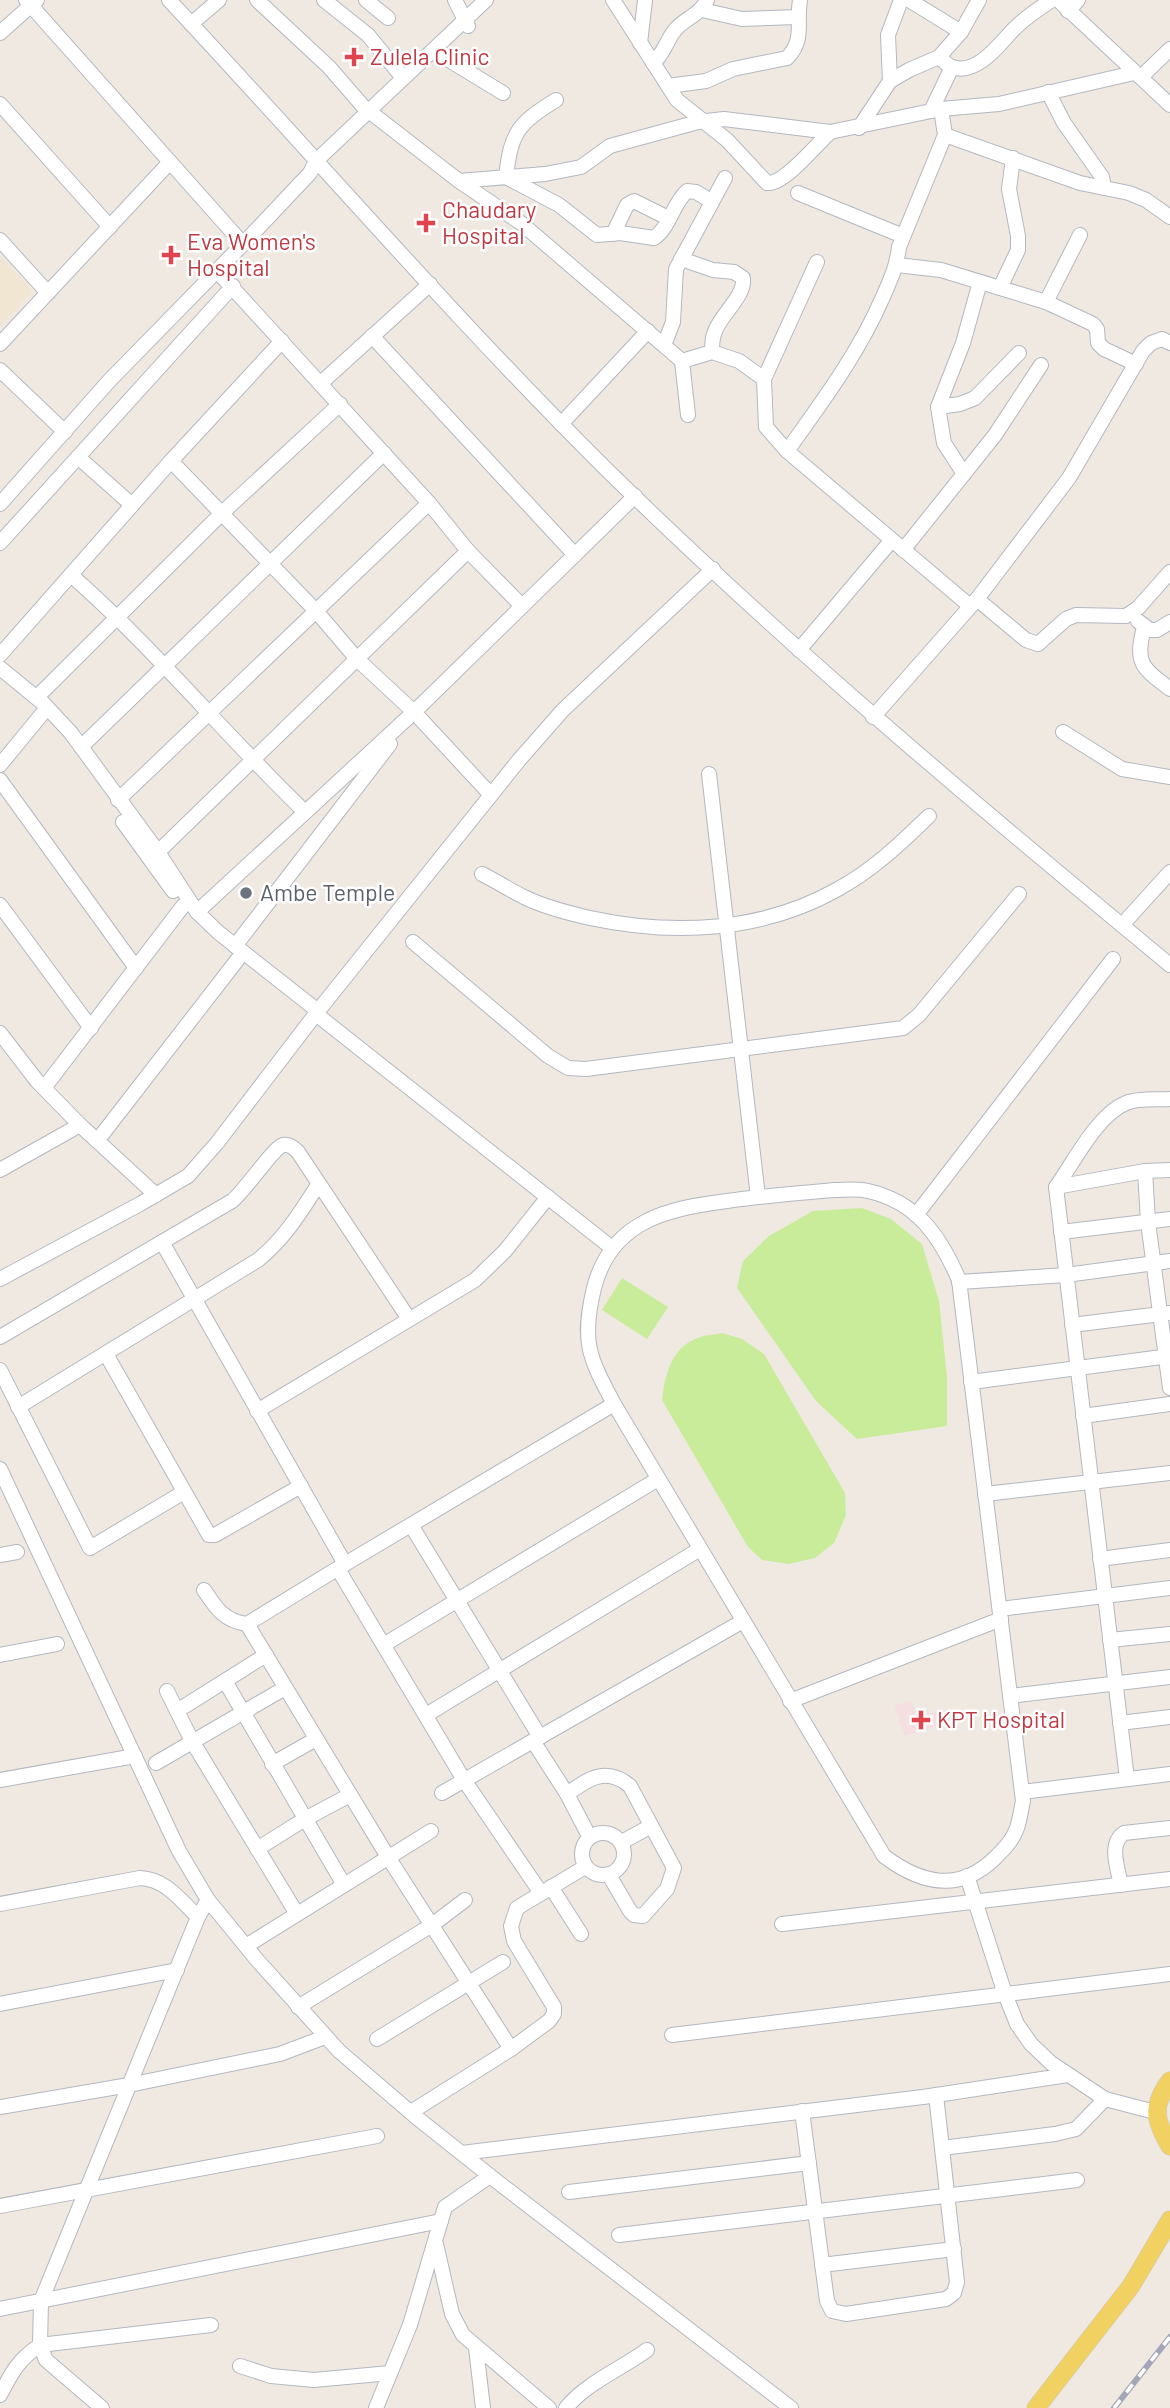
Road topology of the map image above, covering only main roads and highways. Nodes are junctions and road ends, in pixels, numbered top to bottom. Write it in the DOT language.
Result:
graph roads {
  1 [pos="1170,2081"];
  2 [pos="1170,2146"];
  3 [pos="1170,2220"];
  4 [pos="1035,2408"];
  1 -- 2 [label="main road"];
  3 -- 4 [label="main road"];
}
